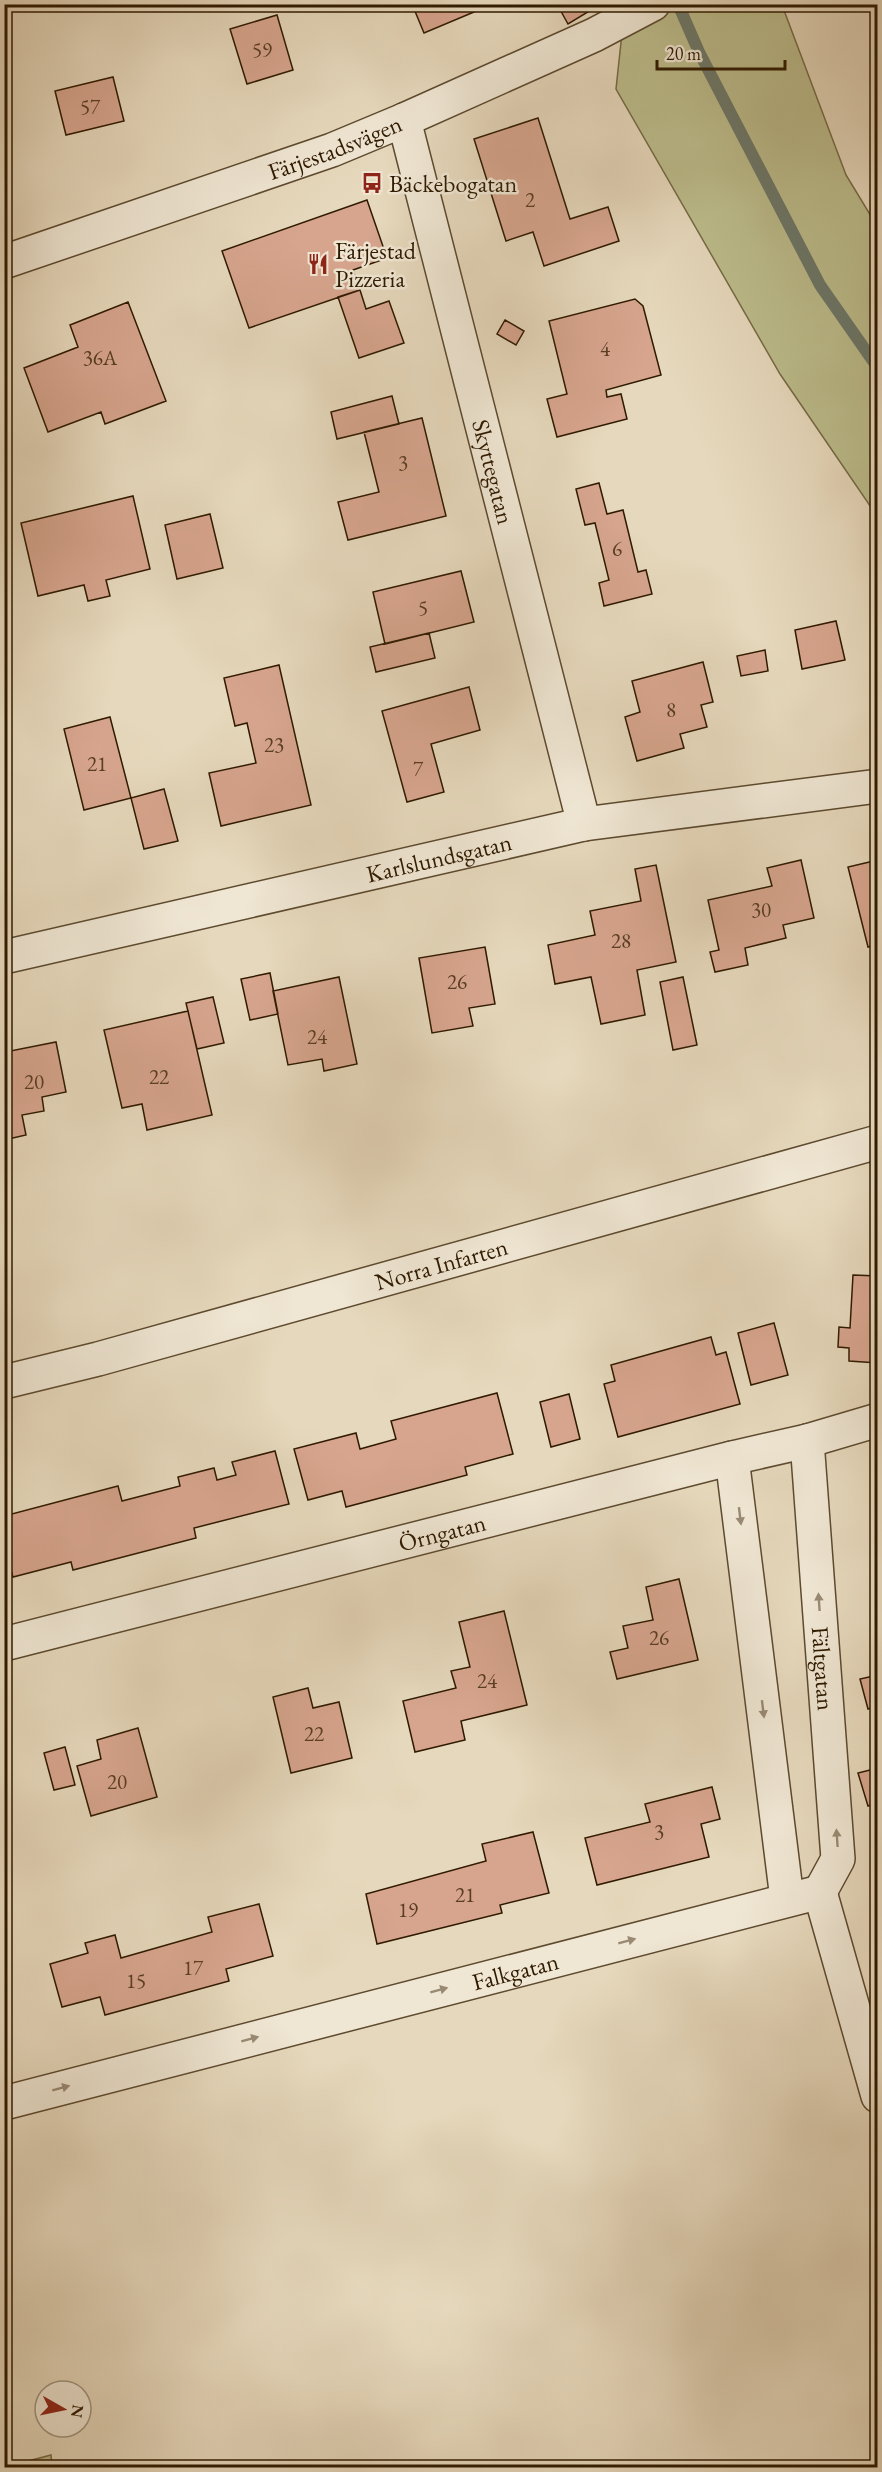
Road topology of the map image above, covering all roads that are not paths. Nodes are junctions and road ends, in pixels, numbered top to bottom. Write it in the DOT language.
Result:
graph roads {
  1 [pos="653,4"];
  2 [pos="404,120"];
  3 [pos="4,262"];
  4 [pos="878,786"];
  5 [pos="584,824"];
  6 [pos="4,957"];
  7 [pos="878,1142"];
  8 [pos="4,1382"];
  9 [pos="878,1420"];
  10 [pos="807,1442"];
  11 [pos="732,1458"];
  12 [pos="4,1644"];
  13 [pos="820,1892"];
  14 [pos="787,1899"];
  15 [pos="878,2096"];
  16 [pos="4,2103"];
  1 -- 2 [label="street, Färjestadsvägen"];
  2 -- 3 [label="street, Färjestadsvägen"];
  2 -- 5 [label="street, Skyttegatan"];
  4 -- 5 [label="street, Karlslundsgatan"];
  5 -- 6 [label="street, Karlslundsgatan"];
  7 -- 8 [label="street, Norra Infarten"];
  9 -- 10 [label="street, Örngatan"];
  10 -- 11 [label="street, Örngatan"];
  13 -- 10 [label="street, Fältgatan, one-way"];
  11 -- 12 [label="street, Örngatan"];
  11 -- 14 [label="street, one-way"];
  13 -- 14 [label="street, Falkgatan"];
  13 -- 15 [label="street"];
  16 -- 14 [label="street, Falkgatan, one-way"];
}
